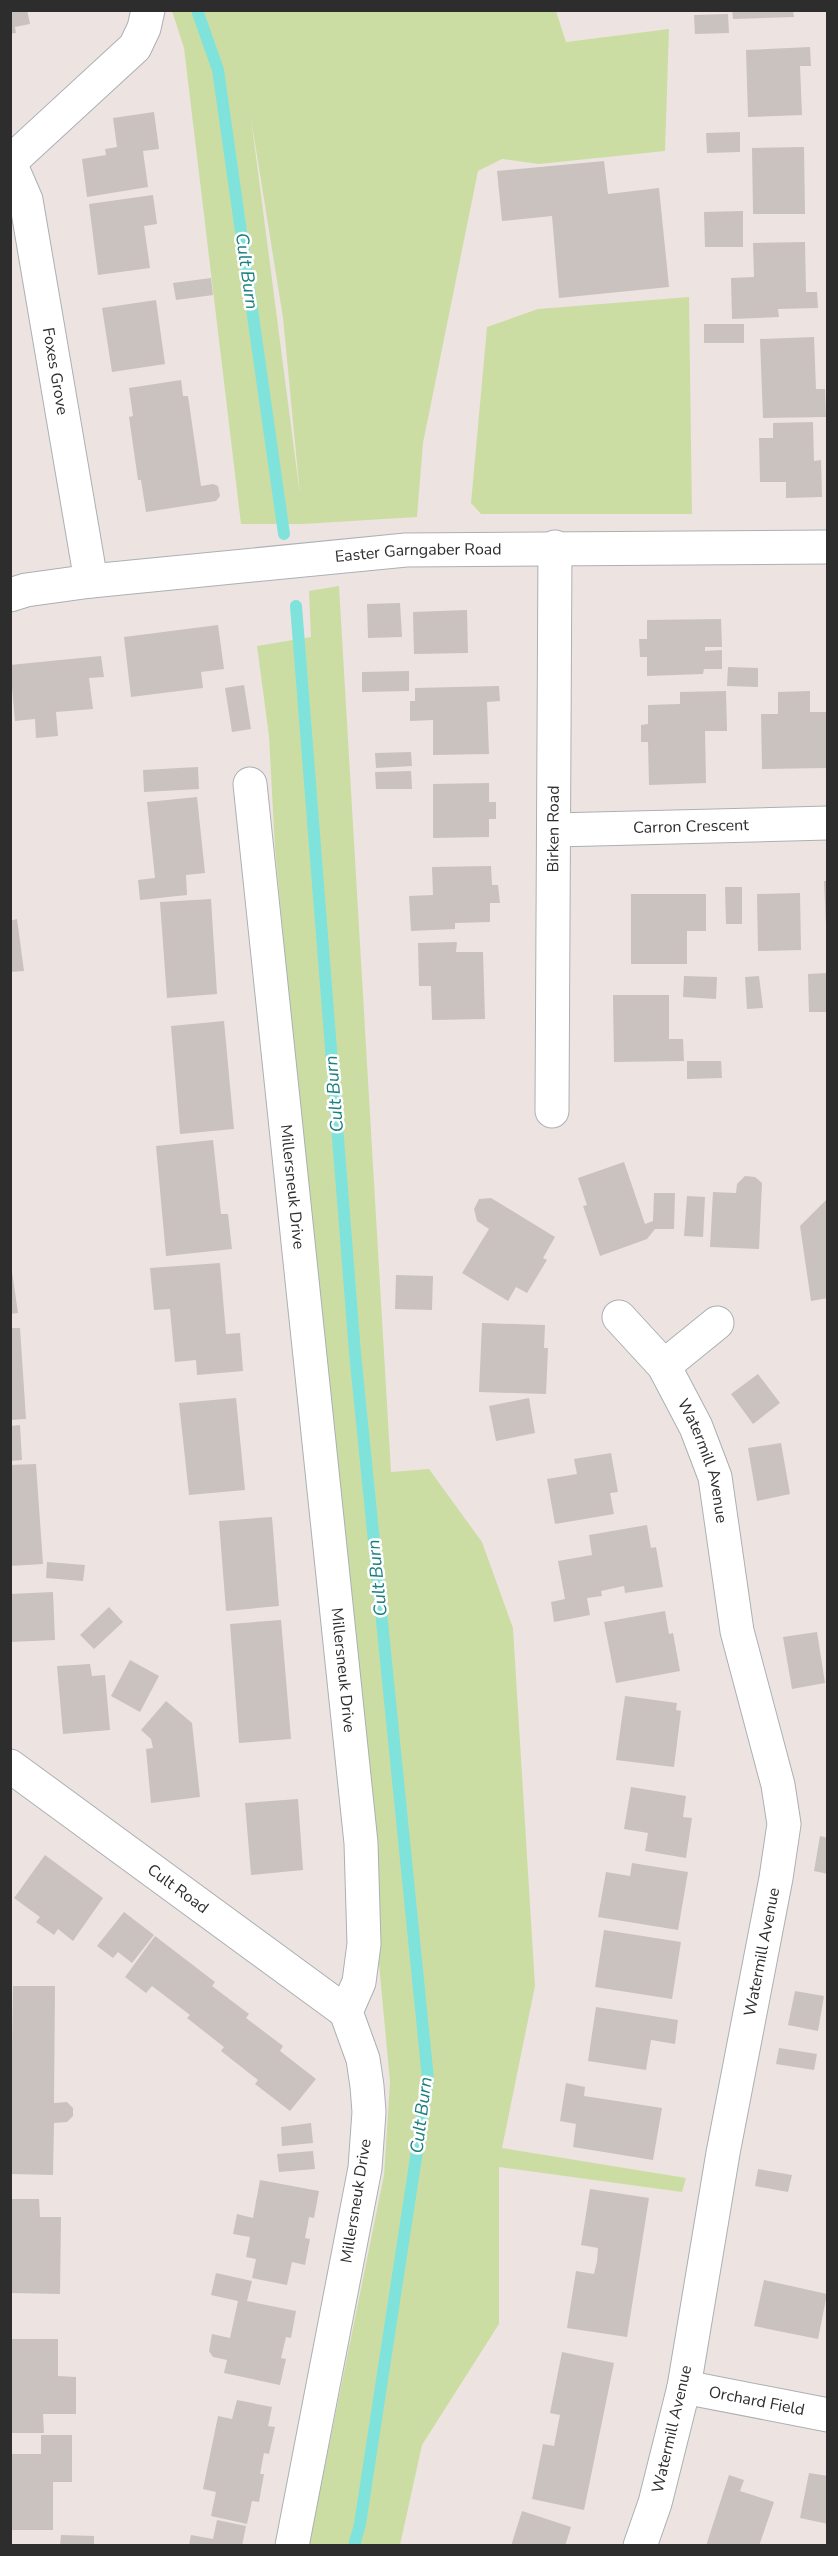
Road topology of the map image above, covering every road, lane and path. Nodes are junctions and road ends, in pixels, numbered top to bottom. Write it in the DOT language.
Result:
graph roads {
  1 [pos="148,10"];
  2 [pos="10,162"];
  3 [pos="555,547"];
  4 [pos="828,547"];
  5 [pos="91,581"];
  6 [pos="10,595"];
  7 [pos="250,784"];
  8 [pos="828,823"];
  9 [pos="555,830"];
  10 [pos="552,1111"];
  11 [pos="619,1317"];
  12 [pos="717,1323"];
  13 [pos="664,1366"];
  14 [pos="10,1766"];
  15 [pos="346,2012"];
  16 [pos="684,2387"];
  17 [pos="828,2415"];
  18 [pos="292,2546"];
  19 [pos="640,2546"];
  1 -- 2 [label="street"];
  2 -- 5 [label="street, Foxes Grove"];
  3 -- 4 [label="street, Easter Garngaber Road"];
  3 -- 5 [label="street, Easter Garngaber Road"];
  3 -- 9 [label="street, Birken Road"];
  5 -- 6 [label="street, Easter Garngaber Road"];
  7 -- 15 [label="street, Millersneuk Drive"];
  8 -- 9 [label="street, Carron Crescent"];
  9 -- 10 [label="street, Birken Road"];
  11 -- 13 [label="street, Watermill Avenue"];
  12 -- 13 [label="street"];
  13 -- 16 [label="street, Watermill Avenue"];
  14 -- 15 [label="street, Cult Road"];
  15 -- 18 [label="street, Millersneuk Drive"];
  16 -- 17 [label="street, Orchard Field"];
  16 -- 19 [label="street, Watermill Avenue"];
}
